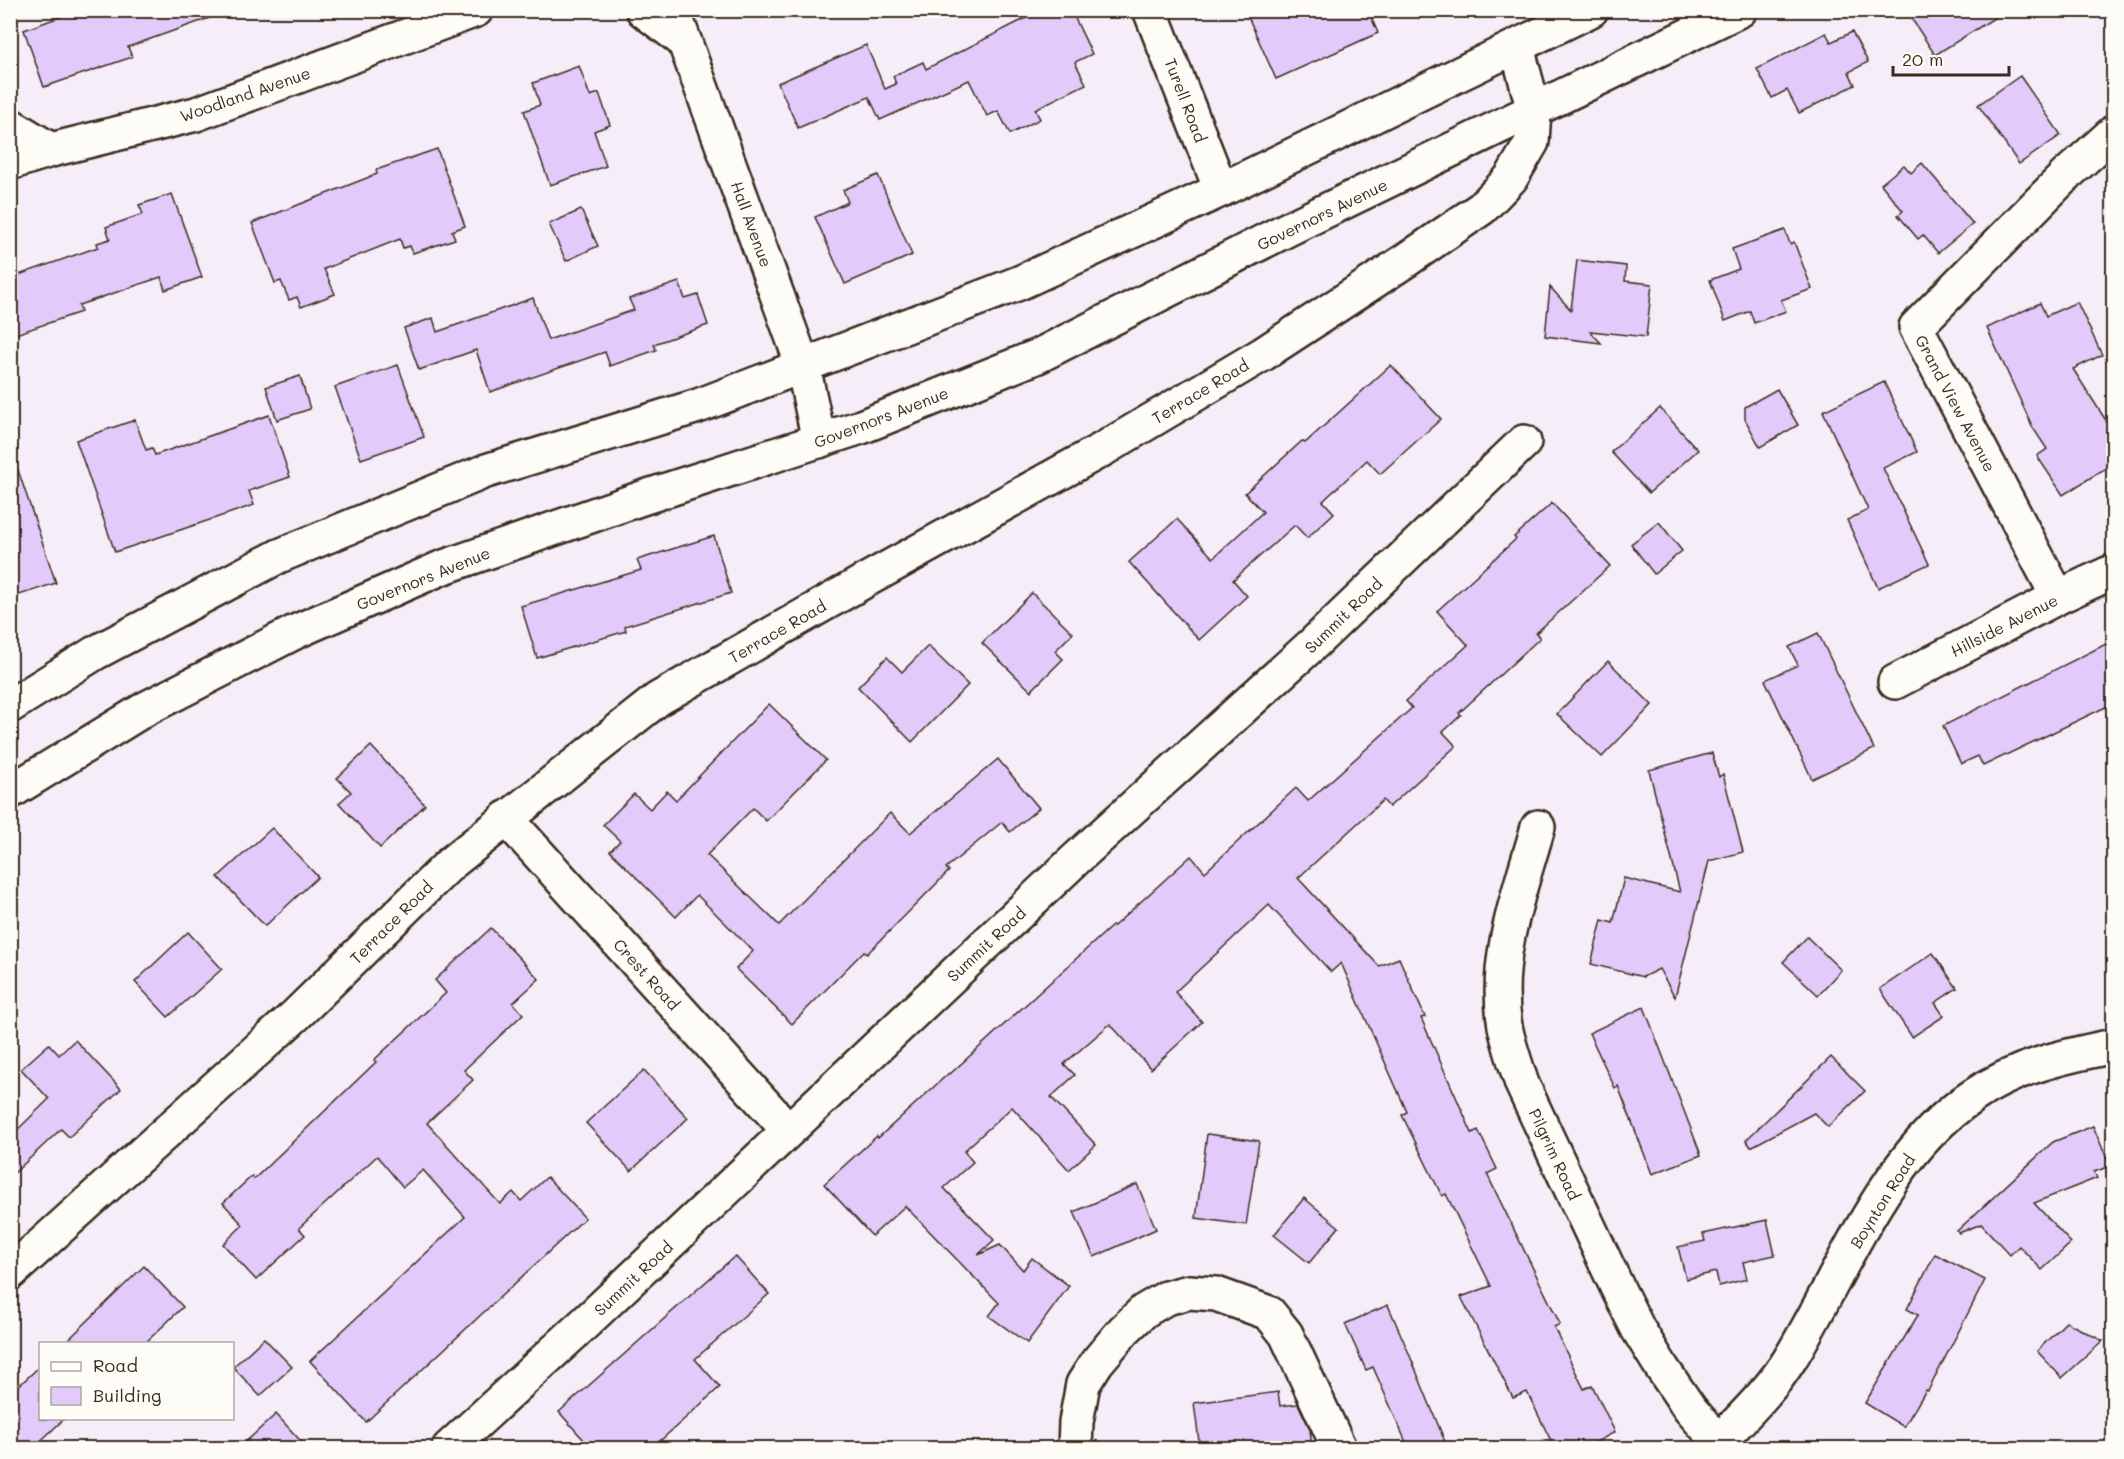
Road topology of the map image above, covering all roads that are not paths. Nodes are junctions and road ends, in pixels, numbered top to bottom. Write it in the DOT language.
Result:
graph roads {
  1 [pos="476,10"];
  2 [pos="643,10"];
  3 [pos="673,10"];
  4 [pos="1150,10"];
  5 [pos="1591,10"];
  6 [pos="1740,10"];
  7 [pos="684,41"];
  8 [pos="1517,47"];
  9 [pos="1534,111"];
  10 [pos="10,125"];
  11 [pos="2114,132"];
  12 [pos="51,150"];
  13 [pos="10,163"];
  14 [pos="1221,190"];
  15 [pos="803,366"];
  16 [pos="819,441"];
  17 [pos="1524,442"];
  18 [pos="2114,571"];
  19 [pos="2058,597"];
  20 [pos="1895,682"];
  21 [pos="10,706"];
  22 [pos="10,792"];
  23 [pos="506,818"];
  24 [pos="1538,827"];
  25 [pos="2114,1046"];
  26 [pos="788,1130"];
  27 [pos="10,1273"];
  28 [pos="1720,1445"];
  29 [pos="449,1449"];
  30 [pos="1075,1449"];
  31 [pos="1339,1449"];
  1 -- 12 [label="street, Woodland Avenue"];
  2 -- 7 [label="street"];
  3 -- 7 [label="street, Hall Avenue"];
  4 -- 14 [label="street, Turell Road"];
  5 -- 8 [label="street"];
  6 -- 9 [label="street, Governors Avenue"];
  7 -- 15 [label="street, Hall Avenue"];
  8 -- 9 [label="street, Terrace Road"];
  8 -- 14 [label="street"];
  9 -- 16 [label="street, Governors Avenue"];
  9 -- 23 [label="street, Terrace Road"];
  10 -- 12 [label="street"];
  11 -- 19 [label="street, Grand View Avenue"];
  12 -- 13 [label="street, Woodland Avenue"];
  14 -- 15 [label="street"];
  15 -- 16 [label="street, Hall Avenue"];
  15 -- 21 [label="street"];
  16 -- 22 [label="street, Governors Avenue"];
  17 -- 26 [label="street, Summit Road"];
  18 -- 19 [label="street, Hillside Avenue"];
  19 -- 20 [label="street, Hillside Avenue"];
  23 -- 26 [label="street, Crest Road"];
  23 -- 27 [label="street, Terrace Road"];
  24 -- 28 [label="street, Pilgrim Road"];
  25 -- 28 [label="street, Boynton Road"];
  26 -- 29 [label="street, Summit Road"];
  30 -- 31 [label="street"];
}
